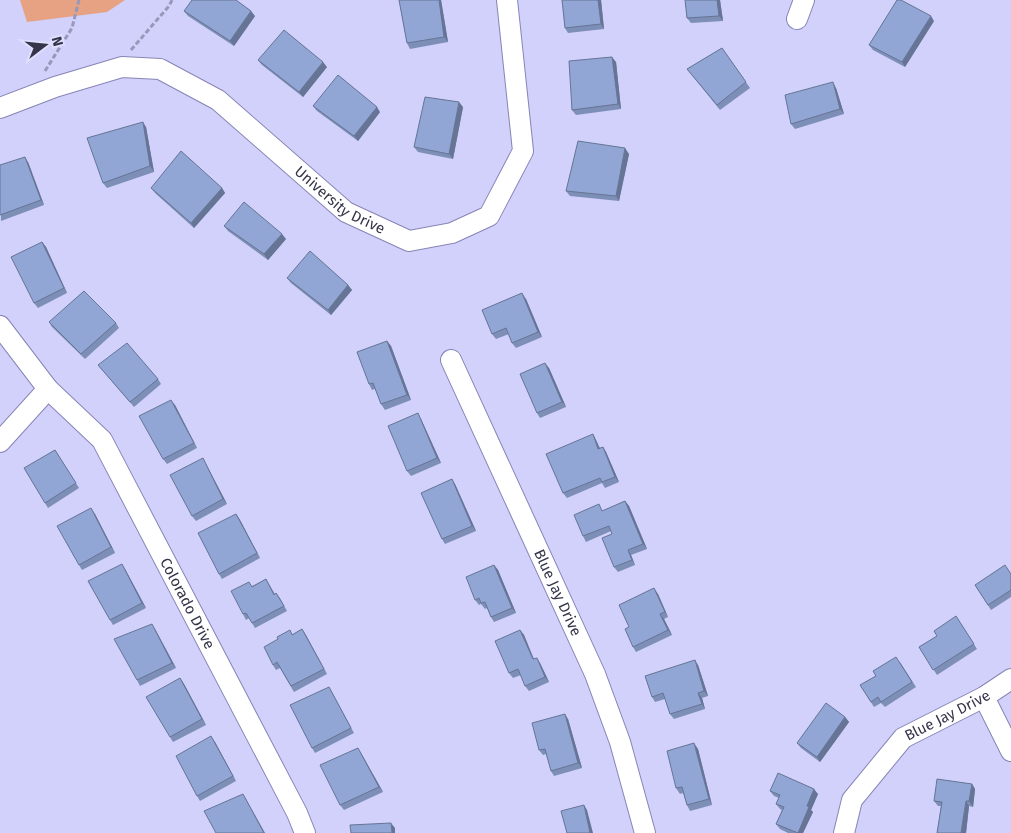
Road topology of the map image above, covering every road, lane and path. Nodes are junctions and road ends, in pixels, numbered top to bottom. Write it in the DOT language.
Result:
graph roads {
  1 [pos="78,0"];
  2 [pos="172,0"];
  3 [pos="507,0"];
  4 [pos="122,67"];
  5 [pos="36,94"];
  6 [pos="0,108"];
  7 [pos="0,326"];
  8 [pos="451,360"];
  9 [pos="48,389"];
  10 [pos="0,442"];
  11 [pos="1011,679"];
  12 [pos="984,697"];
  13 [pos="1011,751"];
  14 [pos="305,833"];
  15 [pos="645,833"];
  16 [pos="844,833"];
  1 -- 5 [label="path"];
  2 -- 4 [label="path"];
  3 -- 4 [label="street, University Drive"];
  4 -- 5 [label="street, University Drive"];
  5 -- 6 [label="street, University Drive"];
  7 -- 9 [label="street, Colorado Drive"];
  8 -- 15 [label="street, Blue Jay Drive"];
  9 -- 10 [label="street"];
  9 -- 14 [label="street, Colorado Drive"];
  11 -- 12 [label="street, Blue Jay Drive"];
  12 -- 13 [label="street"];
  12 -- 16 [label="street, Blue Jay Drive"];
}
